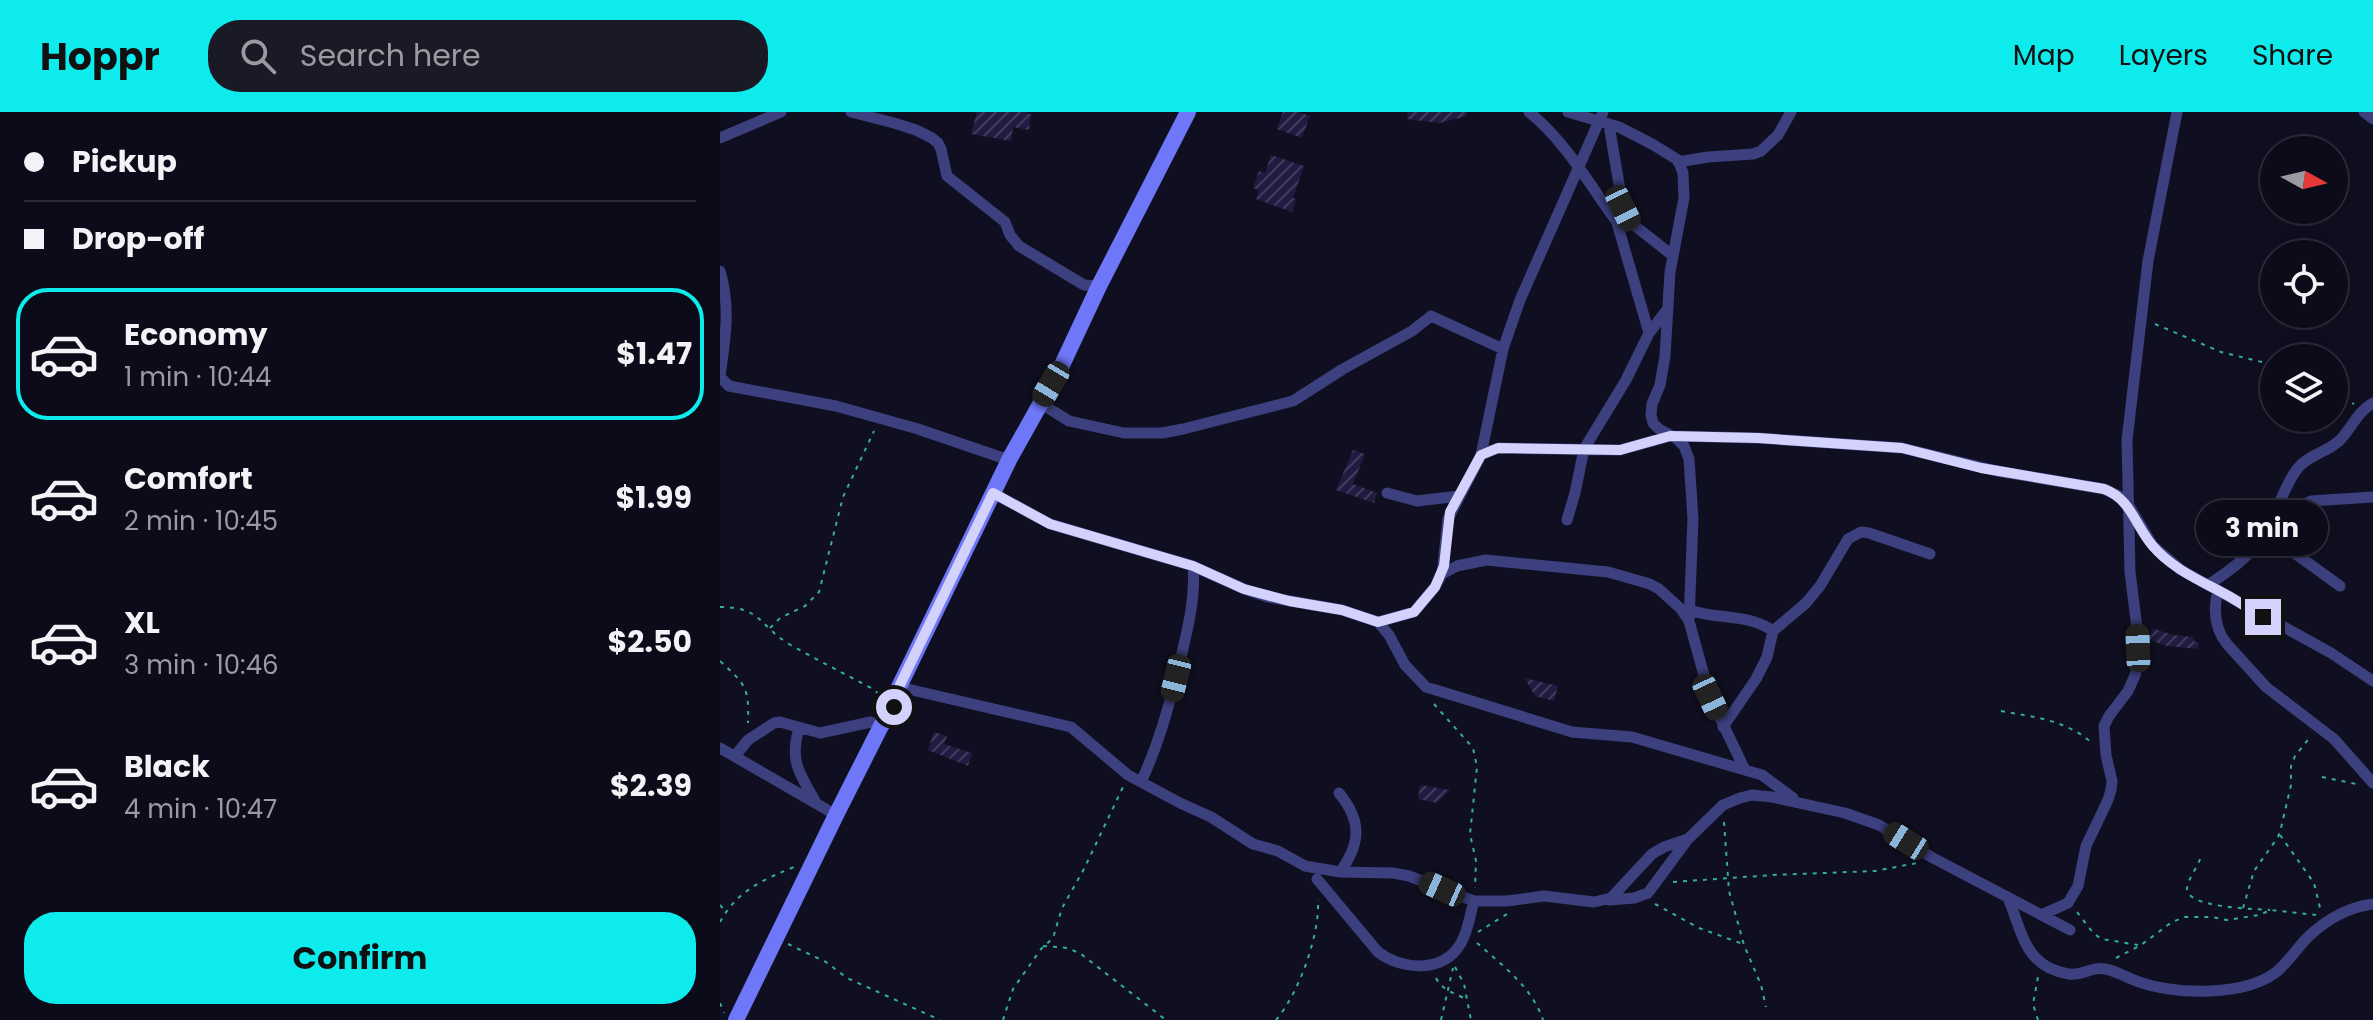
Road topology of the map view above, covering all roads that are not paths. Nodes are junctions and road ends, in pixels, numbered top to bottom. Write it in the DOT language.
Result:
graph roads {
  1 [pos="781,112"];
  2 [pos="851,112"];
  3 [pos="1188,112"];
  4 [pos="1529,112"];
  5 [pos="1568,112"];
  6 [pos="1791,112"];
  7 [pos="2177,112"];
  8 [pos="2364,112"];
  9 [pos="1604,117"];
  10 [pos="2373,119"];
  11 [pos="720,138"];
  12 [pos="1678,162"];
  13 [pos="1579,166"];
  14 [pos="1620,193"];
  15 [pos="1617,223"];
  16 [pos="1672,255"];
  17 [pos="720,271"];
  18 [pos="1099,286"];
  19 [pos="1667,310"];
  20 [pos="1649,333"];
  21 [pos="1503,349"];
  22 [pos="720,377"];
  23 [pos="1040,403"];
  24 [pos="2370,405"];
  25 [pos="1670,436"];
  26 [pos="1584,449"];
  27 [pos="1481,455"];
  28 [pos="1010,458"];
  29 [pos="993,493"];
  30 [pos="1387,493"];
  31 [pos="1459,496"];
  32 [pos="2373,497"];
  33 [pos="2129,506"];
  34 [pos="2272,519"];
  35 [pos="1567,520"];
  36 [pos="2262,538"];
  37 [pos="1930,554"];
  38 [pos="1193,566"];
  39 [pos="1442,574"];
  40 [pos="2340,586"];
  41 [pos="2213,588"];
  42 [pos="1689,616"];
  43 [pos="1378,622"];
  44 [pos="1773,631"];
  45 [pos="2373,681"];
  46 [pos="899,687"];
  47 [pos="881,726"];
  48 [pos="1723,727"];
  49 [pos="799,728"];
  50 [pos="720,748"];
  51 [pos="735,756"];
  52 [pos="1745,770"];
  53 [pos="1141,782"];
  54 [pos="2373,783"];
  55 [pos="1339,793"];
  56 [pos="1797,801"];
  57 [pos="816,803"];
  58 [pos="836,815"];
  59 [pos="1688,839"];
  60 [pos="1340,872"];
  61 [pos="1317,879"];
  62 [pos="2008,898"];
  63 [pos="1474,901"];
  64 [pos="1603,901"];
  65 [pos="2373,904"];
  66 [pos="2041,915"];
  67 [pos="2070,930"];
  68 [pos="736,1020"];
  1 -- 11 [label="street"];
  2 -- 18 [label="street"];
  3 -- 18 [label="main road"];
  4 -- 13 [label="street"];
  5 -- 9 [label="street"];
  6 -- 12 [label="street"];
  7 -- 33 [label="street"];
  8 -- 10 [label="street"];
  9 -- 12 [label="street"];
  9 -- 13 [label="street"];
  9 -- 14 [label="street"];
  12 -- 16 [label="street"];
  13 -- 15 [label="street"];
  13 -- 21 [label="street"];
  14 -- 15 [label="street"];
  14 -- 16 [label="street"];
  15 -- 20 [label="street"];
  16 -- 19 [label="street"];
  17 -- 22 [label="street"];
  18 -- 23 [label="main road"];
  19 -- 20 [label="street"];
  19 -- 25 [label="street"];
  20 -- 26 [label="street"];
  21 -- 23 [label="street"];
  21 -- 27 [label="street"];
  22 -- 28 [label="street"];
  23 -- 28 [label="main road"];
  24 -- 34 [label="street"];
  25 -- 26 [label="street"];
  25 -- 33 [label="street"];
  25 -- 42 [label="street"];
  26 -- 27 [label="street"];
  26 -- 35 [label="street"];
  27 -- 31 [label="street"];
  28 -- 29 [label="main road"];
  29 -- 38 [label="street"];
  29 -- 46 [label="main road"];
  30 -- 31 [label="street"];
  31 -- 39 [label="street"];
  32 -- 34 [label="street"];
  33 -- 41 [label="street"];
  33 -- 66 [label="street"];
  34 -- 36 [label="street"];
  36 -- 40 [label="street"];
  36 -- 41 [label="street"];
  37 -- 44 [label="street"];
  38 -- 43 [label="street"];
  38 -- 53 [label="street"];
  39 -- 42 [label="street"];
  39 -- 43 [label="street"];
  41 -- 45 [label="street"];
  41 -- 54 [label="street"];
  42 -- 44 [label="street"];
  42 -- 48 [label="street"];
  43 -- 52 [label="street"];
  44 -- 48 [label="street"];
  46 -- 47 [label="main road"];
  46 -- 53 [label="street"];
  47 -- 49 [label="street"];
  47 -- 58 [label="main road"];
  48 -- 52 [label="street"];
  49 -- 51 [label="street"];
  49 -- 57 [label="street"];
  50 -- 51 [label="street"];
  51 -- 57 [label="street"];
  52 -- 56 [label="street"];
  53 -- 60 [label="street"];
  55 -- 60 [label="street"];
  56 -- 59 [label="street"];
  56 -- 62 [label="street"];
  57 -- 58 [label="street"];
  58 -- 68 [label="main road"];
  59 -- 64 [label="street"];
  59 -- 64 [label="street"];
  60 -- 63 [label="street"];
  61 -- 63 [label="street"];
  62 -- 65 [label="street"];
  62 -- 66 [label="street"];
  63 -- 64 [label="street"];
  66 -- 67 [label="street"];
}
